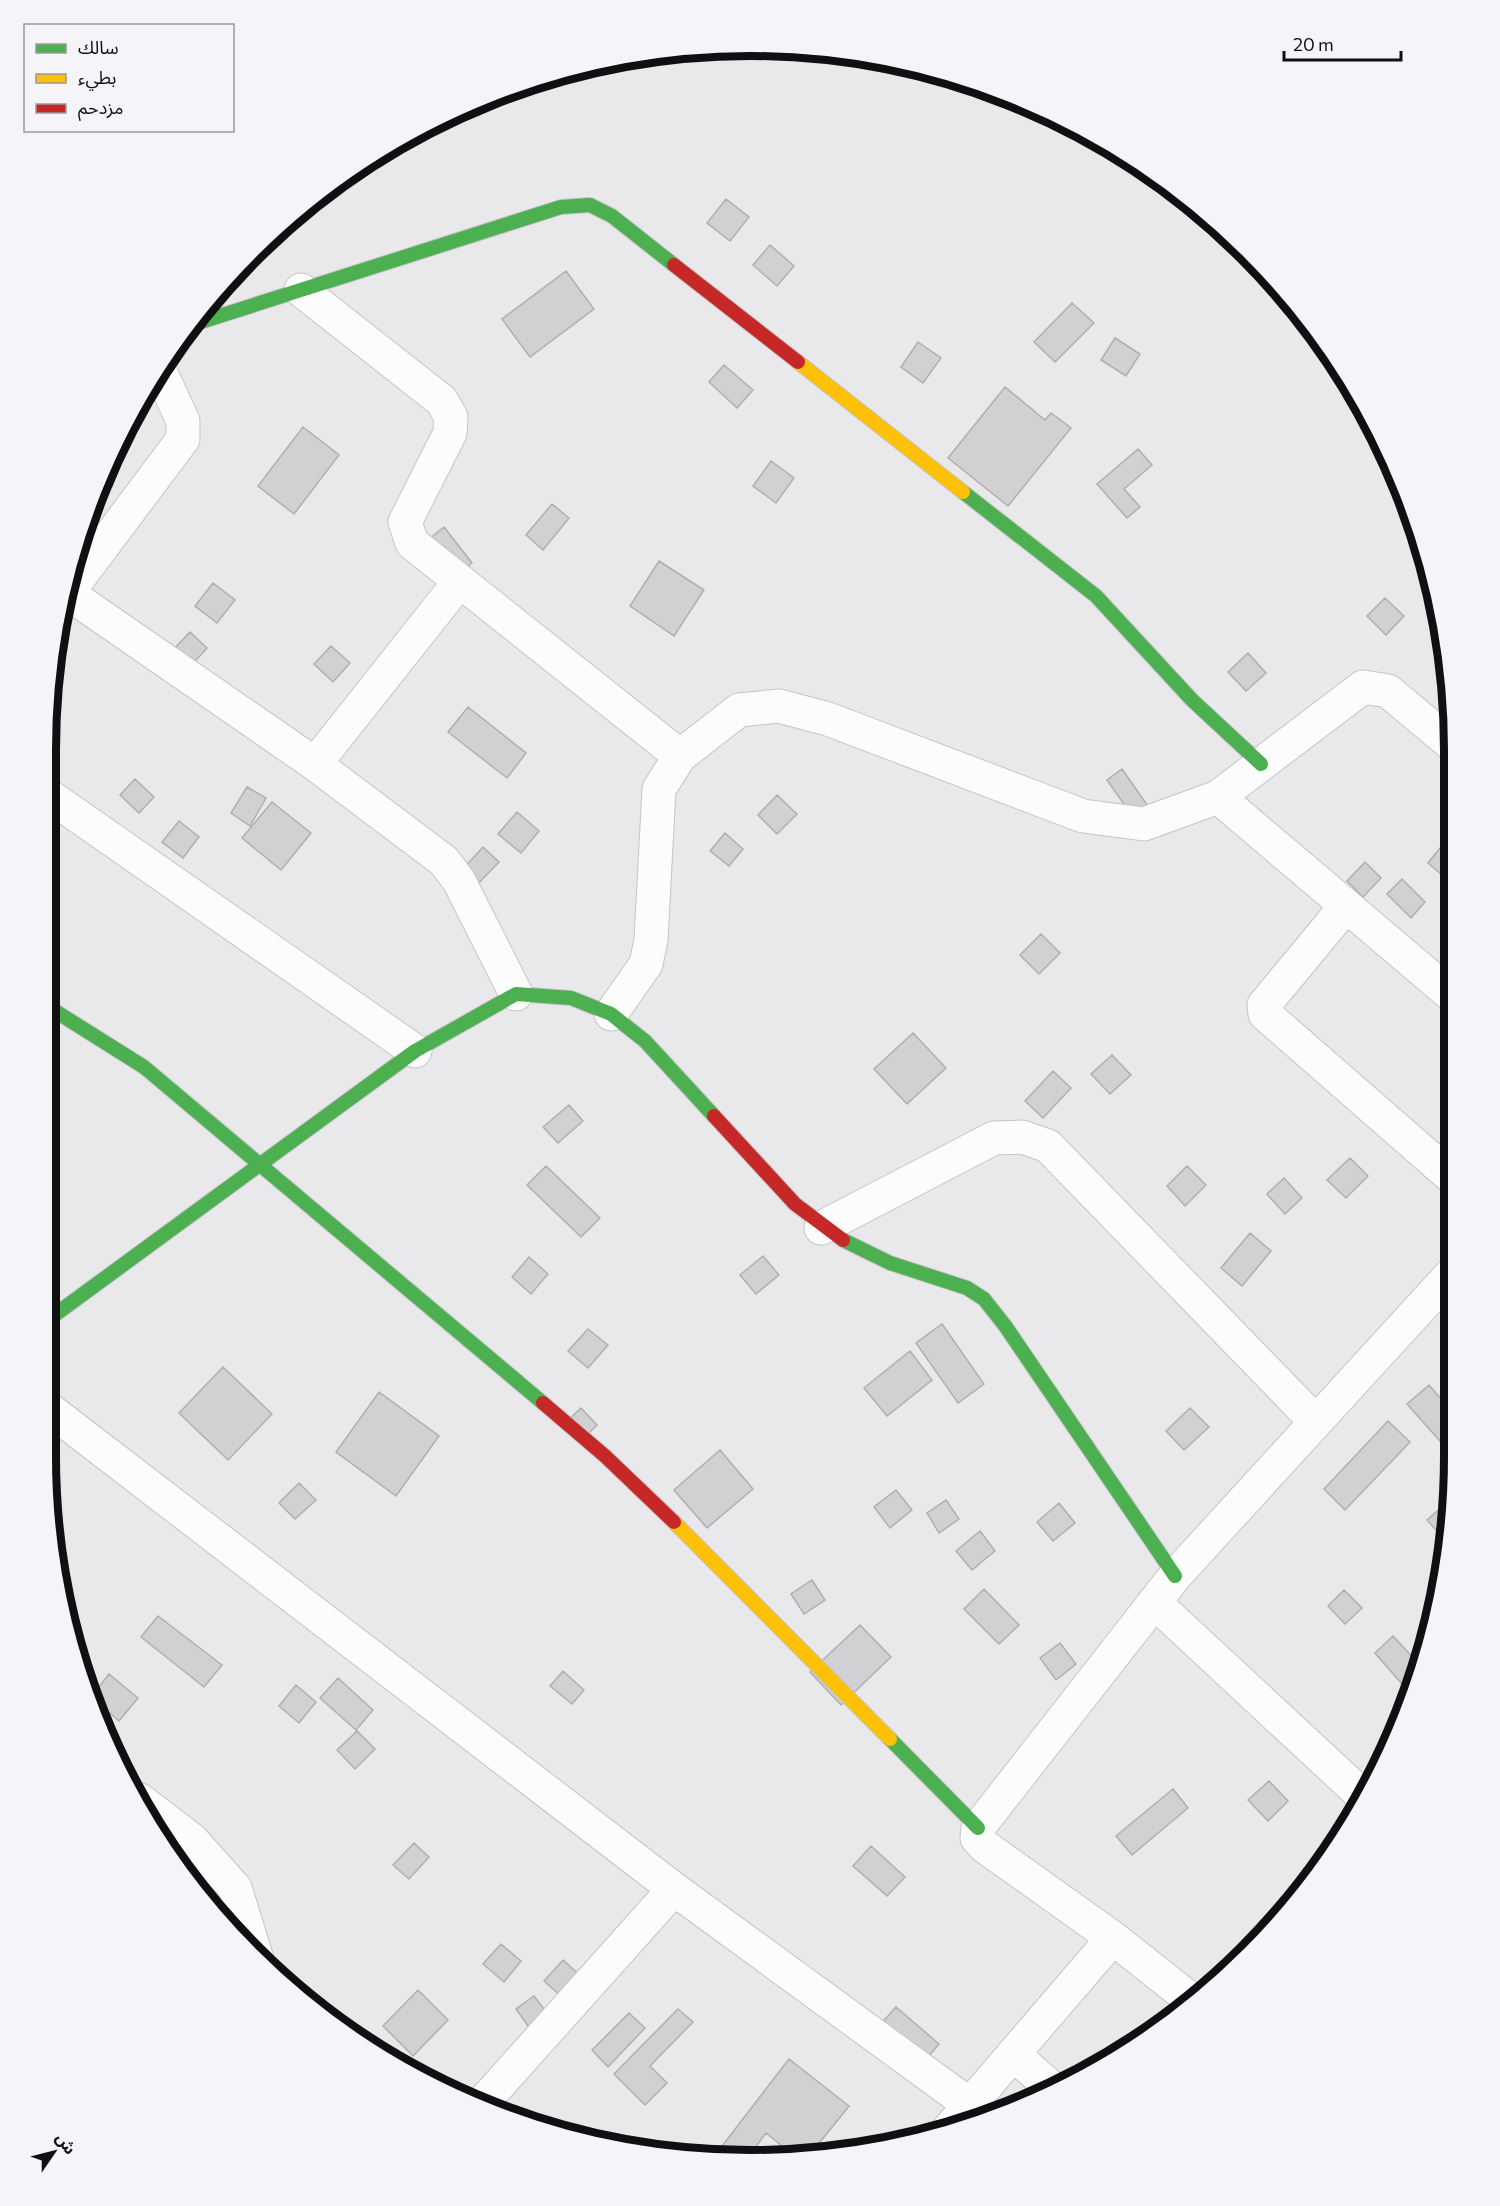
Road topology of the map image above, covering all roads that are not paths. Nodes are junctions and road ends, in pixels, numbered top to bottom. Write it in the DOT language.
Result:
graph roads {
  1 [pos="301,290"];
  2 [pos="204,321"];
  3 [pos="164,379"];
  4 [pos="77,581"];
  5 [pos="460,581"];
  6 [pos="72,599"];
  7 [pos="1444,738"];
  8 [pos="680,756"];
  9 [pos="315,764"];
  10 [pos="1261,764"];
  11 [pos="1218,797"];
  12 [pos="55,800"];
  13 [pos="1346,906"];
  14 [pos="1444,989"];
  15 [pos="516,994"];
  16 [pos="55,1011"];
  17 [pos="611,1014"];
  18 [pos="415,1051"];
  19 [pos="259,1164"];
  20 [pos="1444,1170"];
  21 [pos="821,1228"];
  22 [pos="1444,1282"];
  23 [pos="55,1315"];
  24 [pos="55,1414"];
  25 [pos="1316,1422"];
  26 [pos="1174,1576"];
  27 [pos="1154,1602"];
  28 [pos="1358,1790"];
  29 [pos="154,1810"];
  30 [pos="978,1828"];
  31 [pos="674,1889"];
  32 [pos="250,1938"];
  33 [pos="1113,1938"];
  34 [pos="1186,1996"];
  35 [pos="1013,2054"];
  36 [pos="1047,2084"];
  37 [pos="487,2099"];
  38 [pos="959,2117"];
  1 -- 2 [label="street"];
  1 -- 5 [label="street"];
  1 -- 10 [label="street"];
  3 -- 4 [label="street"];
  5 -- 8 [label="street"];
  5 -- 9 [label="street"];
  6 -- 9 [label="street"];
  7 -- 10 [label="street"];
  8 -- 11 [label="street"];
  8 -- 17 [label="street"];
  9 -- 15 [label="street"];
  10 -- 11 [label="street"];
  11 -- 13 [label="street"];
  12 -- 18 [label="street"];
  13 -- 14 [label="street"];
  13 -- 20 [label="street"];
  15 -- 17 [label="street"];
  15 -- 18 [label="street"];
  16 -- 19 [label="street"];
  17 -- 21 [label="street"];
  18 -- 19 [label="street"];
  19 -- 23 [label="street"];
  19 -- 30 [label="street"];
  21 -- 25 [label="street"];
  21 -- 26 [label="street"];
  22 -- 25 [label="street"];
  24 -- 31 [label="street"];
  25 -- 26 [label="street"];
  26 -- 27 [label="street"];
  27 -- 28 [label="street"];
  27 -- 30 [label="street"];
  29 -- 32 [label="street"];
  30 -- 33 [label="street"];
  31 -- 37 [label="street"];
  31 -- 38 [label="street"];
  33 -- 34 [label="street"];
  33 -- 35 [label="street"];
  35 -- 36 [label="street"];
  35 -- 38 [label="street"];
}
